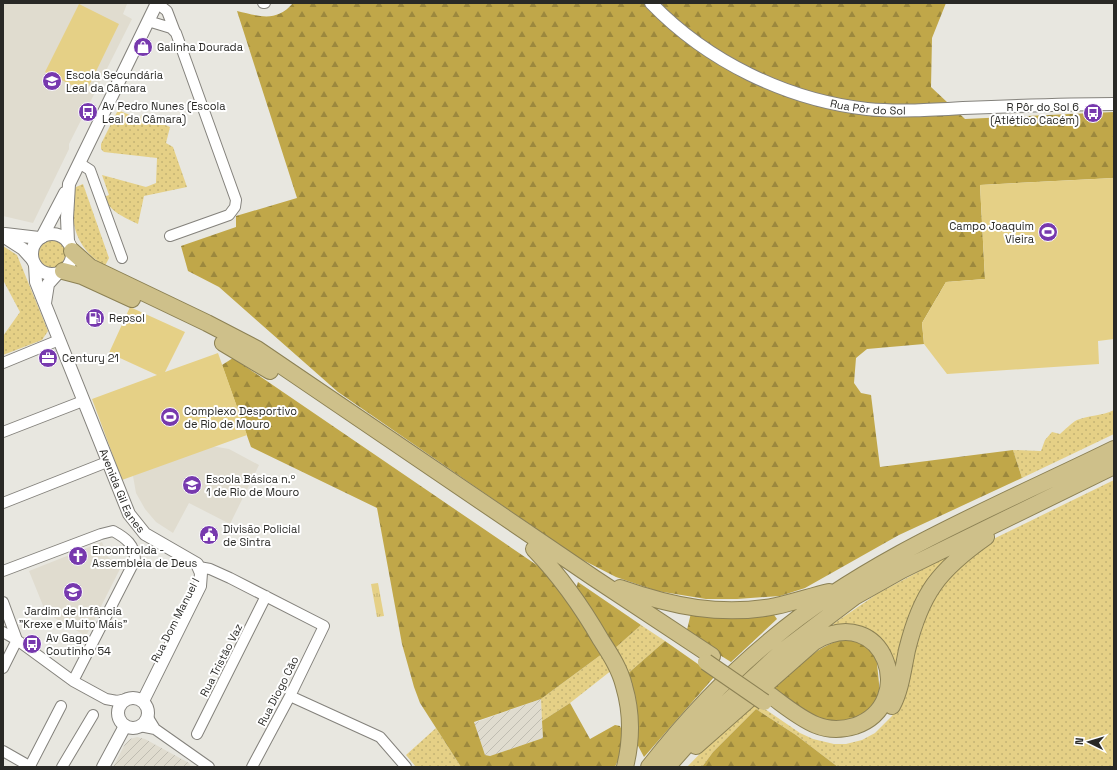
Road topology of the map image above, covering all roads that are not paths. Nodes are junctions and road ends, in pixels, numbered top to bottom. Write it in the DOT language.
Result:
graph roads {
  1 [pos="157,3"];
  2 [pos="651,3"];
  3 [pos="148,21"];
  4 [pos="176,33"];
  5 [pos="1114,104"];
  6 [pos="79,163"];
  7 [pos="69,184"];
  8 [pos="3,234"];
  9 [pos="170,236"];
  10 [pos="41,237"];
  11 [pos="70,246"];
  12 [pos="122,258"];
  13 [pos="33,262"];
  14 [pos="60,272"];
  15 [pos="45,303"];
  16 [pos="59,340"];
  17 [pos="3,363"];
  18 [pos="83,401"];
  19 [pos="3,432"];
  20 [pos="1114,449"];
  21 [pos="107,462"];
  22 [pos="1114,466"];
  23 [pos="3,502"];
  24 [pos="1034,504"];
  25 [pos="534,549"];
  26 [pos="199,567"];
  27 [pos="3,571"];
  28 [pos="594,578"];
  29 [pos="844,587"];
  30 [pos="266,596"];
  31 [pos="5,607"];
  32 [pos="324,626"];
  33 [pos="3,632"];
  34 [pos="17,640"];
  35 [pos="709,659"];
  36 [pos="3,668"];
  37 [pos="73,681"];
  38 [pos="290,696"];
  39 [pos="767,698"];
  40 [pos="134,699"];
  41 [pos="61,706"];
  42 [pos="93,715"];
  43 [pos="147,716"];
  44 [pos="125,726"];
  45 [pos="140,726"];
  46 [pos="155,729"];
  47 [pos="197,734"];
  48 [pos="3,751"];
  49 [pos="202,765"];
  50 [pos="30,767"];
  51 [pos="62,767"];
  52 [pos="103,767"];
  53 [pos="252,767"];
  54 [pos="406,767"];
  55 [pos="625,767"];
  56 [pos="649,767"];
  57 [pos="667,767"];
  58 [pos="670,767"];
  1 -- 3 [label="street"];
  1 -- 4 [label="street"];
  2 -- 5 [label="street, Rua Pôr do Sol"];
  3 -- 4 [label="street"];
  3 -- 6 [label="street"];
  4 -- 9 [label="street"];
  6 -- 7 [label="street"];
  6 -- 12 [label="street"];
  7 -- 10 [label="street"];
  7 -- 11 [label="street"];
  8 -- 10 [label="street"];
  8 -- 13 [label="street"];
  10 -- 11 [label="street"];
  10 -- 13 [label="street"];
  11 -- 14 [label="street"];
  11 -- 28 [label="highway"];
  13 -- 14 [label="street"];
  13 -- 15 [label="street, Avenida Gil Eanes"];
  14 -- 15 [label="street"];
  14 -- 25 [label="highway"];
  15 -- 16 [label="street, Avenida Gil Eanes"];
  16 -- 17 [label="street"];
  16 -- 18 [label="street, Avenida Gil Eanes"];
  18 -- 19 [label="street"];
  18 -- 21 [label="street, Avenida Gil Eanes"];
  20 -- 29 [label="highway"];
  21 -- 23 [label="street"];
  21 -- 26 [label="street, Avenida Gil Eanes"];
  22 -- 24 [label="highway"];
  24 -- 39 [label="highway"];
  24 -- 57 [label="highway"];
  25 -- 35 [label="highway"];
  25 -- 55 [label="highway"];
  26 -- 30 [label="street, Avenida Gil Eanes"];
  26 -- 40 [label="street, Rua Dom Manuel I"];
  27 -- 37 [label="street"];
  28 -- 29 [label="highway"];
  28 -- 35 [label="highway"];
  29 -- 56 [label="highway"];
  30 -- 32 [label="street, Avenida Gil Eanes"];
  30 -- 47 [label="street, Rua Tristão Vaz"];
  31 -- 34 [label="street"];
  32 -- 38 [label="street, Rua Diogo Cão"];
  33 -- 34 [label="street"];
  34 -- 36 [label="street"];
  34 -- 37 [label="street"];
  35 -- 39 [label="highway"];
  37 -- 40 [label="street"];
  38 -- 53 [label="street, Rua Diogo Cão"];
  38 -- 54 [label="street"];
  39 -- 58 [label="highway"];
  40 -- 43 [label="street"];
  40 -- 44 [label="street"];
  41 -- 50 [label="street"];
  42 -- 51 [label="street"];
  43 -- 45 [label="street"];
  43 -- 46 [label="street"];
  44 -- 45 [label="street"];
  44 -- 52 [label="street"];
  45 -- 46 [label="street"];
  46 -- 49 [label="street"];
  48 -- 50 [label="street"];
}
